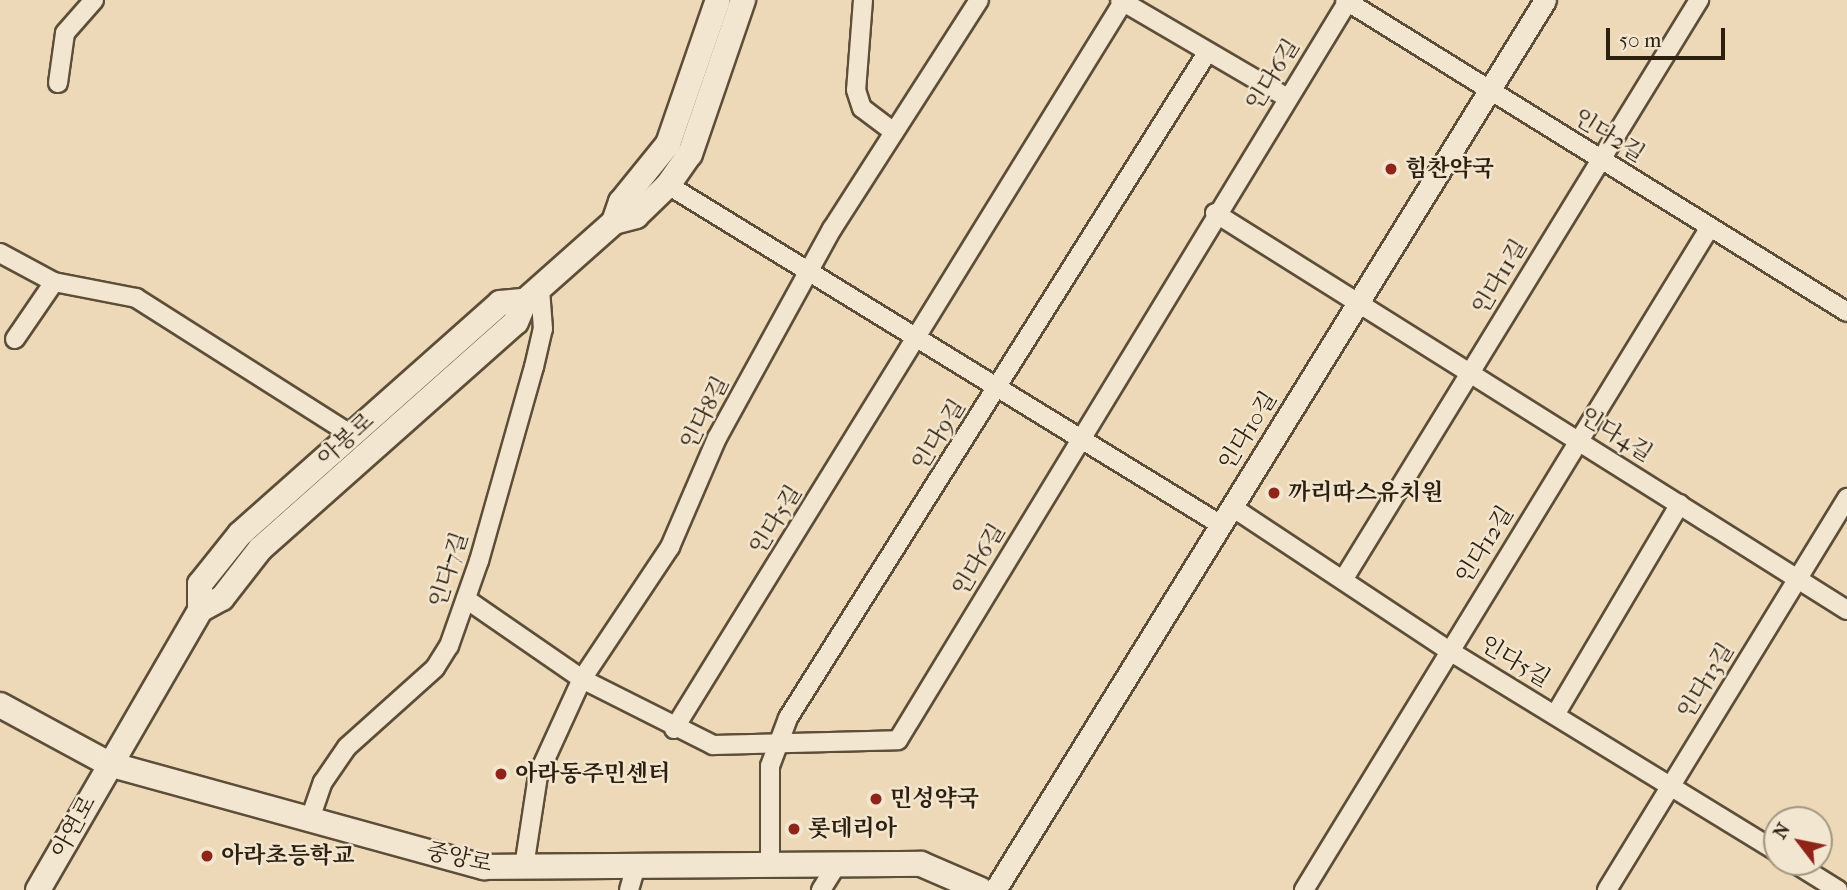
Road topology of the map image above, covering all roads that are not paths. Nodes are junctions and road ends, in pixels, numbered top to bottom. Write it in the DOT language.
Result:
graph roads {
  1 [pos="94,0"];
  2 [pos="718,0"];
  3 [pos="743,0"];
  4 [pos="863,0"];
  5 [pos="979,0"];
  6 [pos="1545,0"];
  7 [pos="1699,0"];
  8 [pos="1121,1"];
  9 [pos="1347,1"];
  10 [pos="1207,53"];
  11 [pos="58,83"];
  12 [pos="1489,91"];
  13 [pos="1287,98"];
  14 [pos="894,132"];
  15 [pos="1600,159"];
  16 [pos="668,185"];
  17 [pos="1215,213"];
  18 [pos="614,222"];
  19 [pos="1710,227"];
  20 [pos="0,253"];
  21 [pos="810,268"];
  22 [pos="54,282"];
  23 [pos="533,295"];
  24 [pos="1359,302"];
  25 [pos="1847,312"];
  26 [pos="920,337"];
  27 [pos="15,339"];
  28 [pos="1471,373"];
  29 [pos="999,386"];
  30 [pos="352,435"];
  31 [pos="1082,438"];
  32 [pos="1579,441"];
  33 [pos="1847,498"];
  34 [pos="1680,505"];
  35 [pos="1226,516"];
  36 [pos="1798,578"];
  37 [pos="1343,580"];
  38 [pos="466,599"];
  39 [pos="201,610"];
  40 [pos="1847,610"];
  41 [pos="1448,650"];
  42 [pos="582,679"];
  43 [pos="0,705"];
  44 [pos="1555,715"];
  45 [pos="674,729"];
  46 [pos="778,745"];
  47 [pos="109,764"];
  48 [pos="1671,786"];
  49 [pos="310,819"];
  50 [pos="1763,843"];
  51 [pos="770,861"];
  52 [pos="636,866"];
  53 [pos="836,866"];
  54 [pos="524,867"];
  55 [pos="1816,876"];
  56 [pos="38,890"];
  57 [pos="629,890"];
  58 [pos="821,890"];
  59 [pos="981,890"];
  60 [pos="995,890"];
  61 [pos="1304,890"];
  62 [pos="1607,890"];
  63 [pos="1838,890"];
  1 -- 11 [label="street"];
  2 -- 18 [label="main road, 아봉로"];
  3 -- 16 [label="main road, 아봉로"];
  4 -- 14 [label="street"];
  5 -- 14 [label="street, 인다8길"];
  6 -- 12 [label="street, 인다10길"];
  7 -- 15 [label="street, 인다11길"];
  8 -- 10 [label="street"];
  8 -- 26 [label="street, 인다5길"];
  9 -- 12 [label="street, 인다2길"];
  9 -- 13 [label="street, 인다6길"];
  10 -- 13 [label="street"];
  10 -- 29 [label="street, 인다9길"];
  12 -- 15 [label="street, 인다2길"];
  12 -- 24 [label="street, 인다10길"];
  13 -- 17 [label="street, 인다6길"];
  14 -- 21 [label="street, 인다8길"];
  15 -- 19 [label="street, 인다2길"];
  15 -- 28 [label="street, 인다11길"];
  16 -- 18 [label="main road, 아봉로"];
  16 -- 21 [label="street, 인다5길"];
  17 -- 24 [label="street, 인다4길"];
  17 -- 31 [label="street, 인다6길"];
  18 -- 23 [label="main road, 아봉로"];
  19 -- 25 [label="street, 인다2길"];
  19 -- 32 [label="street, 인다12길"];
  20 -- 22 [label="street"];
  21 -- 26 [label="street, 인다5길"];
  21 -- 42 [label="street, 인다8길"];
  22 -- 27 [label="street"];
  22 -- 30 [label="street"];
  23 -- 30 [label="main road, 아봉로"];
  23 -- 38 [label="street, 인다7길"];
  23 -- 39 [label="main road, 아봉로"];
  24 -- 28 [label="street, 인다4길"];
  24 -- 35 [label="street, 인다10길"];
  26 -- 29 [label="street, 인다5길"];
  26 -- 45 [label="street, 인다5길"];
  28 -- 32 [label="street, 인다4길"];
  28 -- 37 [label="street, 인다11길"];
  29 -- 31 [label="street, 인다5길"];
  29 -- 46 [label="street, 인다9길"];
  30 -- 39 [label="main road, 아봉로"];
  31 -- 35 [label="street, 인다5길"];
  31 -- 46 [label="street, 인다6길"];
  32 -- 34 [label="street, 인다4길"];
  32 -- 41 [label="street, 인다12길"];
  33 -- 36 [label="street, 인다13길"];
  34 -- 36 [label="street, 인다4길"];
  34 -- 44 [label="street"];
  35 -- 37 [label="street, 인다5길"];
  35 -- 60 [label="street, 인다10길"];
  36 -- 40 [label="street, 인다4길"];
  36 -- 48 [label="street, 인다13길"];
  37 -- 41 [label="street, 인다5길"];
  38 -- 42 [label="street, 인다6길"];
  38 -- 49 [label="street, 인다7길"];
  39 -- 47 [label="main road, 아봉로"];
  41 -- 44 [label="street, 인다5길"];
  41 -- 61 [label="street, 인다12길"];
  42 -- 45 [label="street, 인다6길"];
  42 -- 54 [label="street, 인다8길"];
  43 -- 47 [label="main road, 중앙로"];
  44 -- 48 [label="street, 인다5길"];
  45 -- 46 [label="street, 인다6길"];
  46 -- 51 [label="street, 인다9길"];
  47 -- 49 [label="main road, 중앙로"];
  47 -- 56 [label="main road, 아연로"];
  48 -- 50 [label="street, 인다5길"];
  48 -- 62 [label="street, 인다13길"];
  49 -- 54 [label="main road, 중앙로"];
  51 -- 52 [label="main road, 중앙로"];
  51 -- 53 [label="main road, 중앙로"];
  52 -- 54 [label="main road, 중앙로"];
  52 -- 57 [label="street"];
  53 -- 58 [label="street"];
  53 -- 59 [label="main road, 중앙로"];
  55 -- 63 [label="street"];
}
